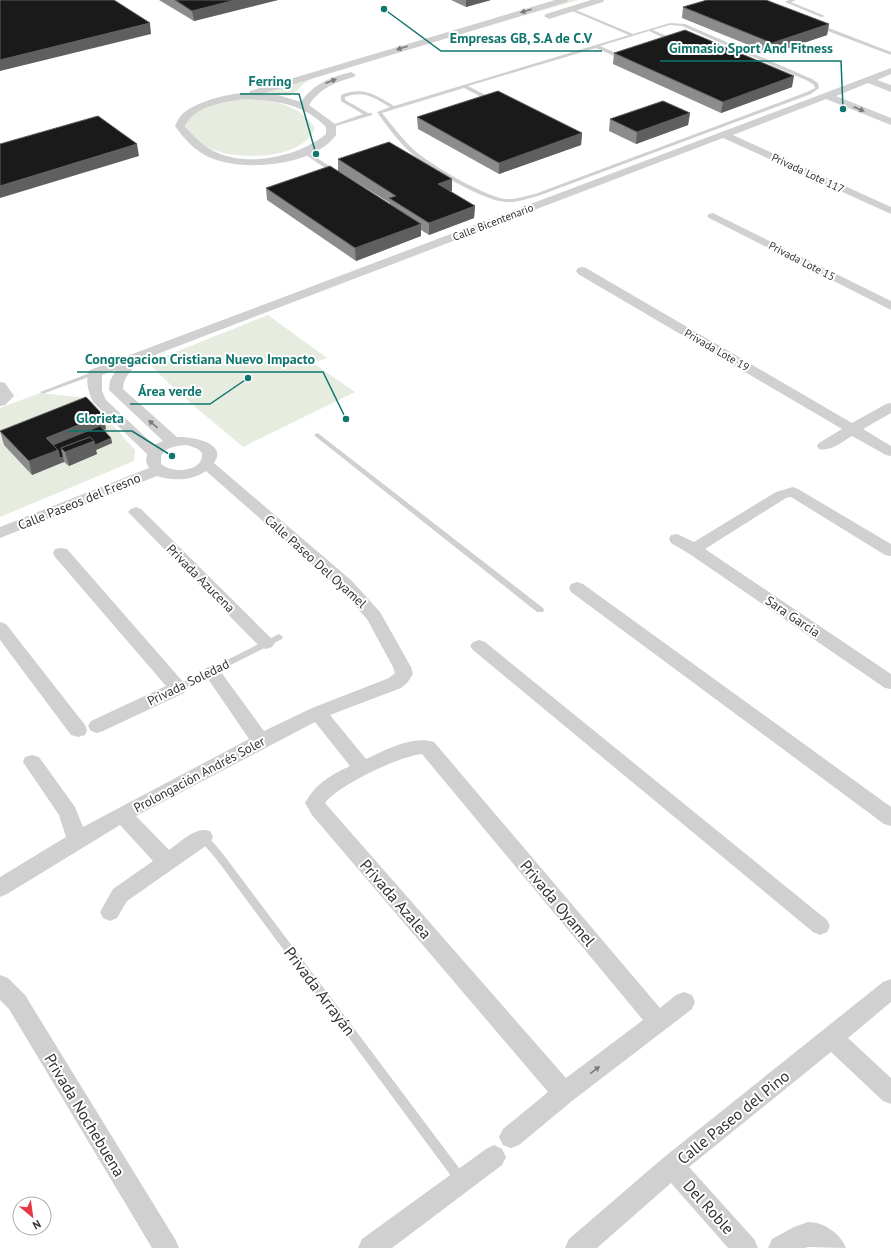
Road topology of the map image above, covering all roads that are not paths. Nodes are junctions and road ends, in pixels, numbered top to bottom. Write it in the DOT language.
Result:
graph roads {
  1 [pos="564,0"];
  2 [pos="600,0"];
  3 [pos="794,0"];
  4 [pos="571,9"];
  5 [pos="823,16"];
  6 [pos="542,18"];
  7 [pos="812,23"];
  8 [pos="649,30"];
  9 [pos="448,34"];
  10 [pos="632,35"];
  11 [pos="462,41"];
  12 [pos="677,42"];
  13 [pos="596,46"];
  14 [pos="891,54"];
  15 [pos="625,59"];
  16 [pos="363,71"];
  17 [pos="891,71"];
  18 [pos="869,80"];
  19 [pos="464,86"];
  20 [pos="891,89"];
  21 [pos="841,91"];
  22 [pos="245,96"];
  23 [pos="828,96"];
  24 [pos="494,102"];
  25 [pos="303,106"];
  26 [pos="393,107"];
  27 [pos="379,112"];
  28 [pos="891,112"];
  29 [pos="368,115"];
  30 [pos="780,115"];
  31 [pos="791,119"];
  32 [pos="891,122"];
  33 [pos="331,126"];
  34 [pos="725,135"];
  35 [pos="305,152"];
  36 [pos="340,176"];
  37 [pos="891,211"];
  38 [pos="713,216"];
  39 [pos="582,271"];
  40 [pos="278,304"];
  41 [pos="891,306"];
  42 [pos="290,313"];
  43 [pos="134,360"];
  44 [pos="95,373"];
  45 [pos="0,386"];
  46 [pos="43,392"];
  47 [pos="0,402"];
  48 [pos="891,407"];
  49 [pos="851,429"];
  50 [pos="317,435"];
  51 [pos="173,442"];
  52 [pos="824,446"];
  53 [pos="891,452"];
  54 [pos="154,453"];
  55 [pos="207,464"];
  56 [pos="158,470"];
  57 [pos="136,512"];
  58 [pos="0,533"];
  59 [pos="677,539"];
  60 [pos="694,549"];
  61 [pos="891,551"];
  62 [pos="61,553"];
  63 [pos="577,588"];
  64 [pos="540,610"];
  65 [pos="0,628"];
  66 [pos="272,640"];
  67 [pos="479,646"];
  68 [pos="212,672"];
  69 [pos="404,674"];
  70 [pos="891,683"];
  71 [pos="178,688"];
  72 [pos="318,713"];
  73 [pos="97,726"];
  74 [pos="78,730"];
  75 [pos="261,740"];
  76 [pos="32,762"];
  77 [pos="363,768"];
  78 [pos="122,814"];
  79 [pos="891,818"];
  80 [pos="203,837"];
  81 [pos="77,840"];
  82 [pos="167,862"];
  83 [pos="0,888"];
  84 [pos="110,912"];
  85 [pos="820,926"];
  86 [pos="0,985"];
  87 [pos="891,989"];
  88 [pos="684,1002"];
  89 [pos="658,1022"];
  90 [pos="832,1038"];
  91 [pos="564,1093"];
  92 [pos="891,1093"];
  93 [pos="511,1138"];
  94 [pos="494,1157"];
  95 [pos="672,1166"];
  96 [pos="461,1180"];
  97 [pos="166,1248"];
  98 [pos="371,1248"];
  99 [pos="578,1248"];
  100 [pos="745,1248"];
  101 [pos="781,1248"];
  102 [pos="832,1248"];
  1 -- 9 [label="street, one-way"];
  2 -- 4 [label="street"];
  3 -- 5 [label="lane"];
  4 -- 6 [label="street"];
  4 -- 10 [label="lane"];
  7 -- 14 [label="lane"];
  8 -- 10 [label="lane"];
  8 -- 12 [label="lane"];
  8 -- 27 [label="lane"];
  9 -- 11 [label="street"];
  9 -- 22 [label="street, one-way"];
  10 -- 13 [label="lane"];
  13 -- 15 [label="lane"];
  13 -- 19 [label="lane"];
  25 -- 16 [label="street, one-way"];
  17 -- 18 [label="street, Calle Bicentenario"];
  18 -- 20 [label="street"];
  18 -- 21 [label="street, Calle Bicentenario"];
  19 -- 24 [label="lane"];
  19 -- 26 [label="lane"];
  21 -- 23 [label="street, Calle Bicentenario"];
  21 -- 28 [label="street"];
  22 -- 25 [label="street"];
  22 -- 35 [label="street"];
  23 -- 30 [label="street, Calle Bicentenario"];
  23 -- 32 [label="street, one-way"];
  25 -- 33 [label="street"];
  26 -- 27 [label="lane"];
  26 -- 29 [label="lane"];
  27 -- 29 [label="lane"];
  29 -- 33 [label="lane"];
  30 -- 31 [label="street"];
  30 -- 34 [label="street, Calle Bicentenario"];
  33 -- 35 [label="street"];
  34 -- 37 [label="street, Privada Lote 117"];
  34 -- 40 [label="street, Calle Bicentenario"];
  35 -- 36 [label="lane"];
  38 -- 41 [label="street, Privada Lote 15"];
  39 -- 49 [label="street, Privada Lote 19"];
  40 -- 42 [label="street"];
  40 -- 43 [label="street, Calle Bicentenario"];
  43 -- 44 [label="street, Calle Bicentenario"];
  51 -- 43 [label="street, one-way"];
  44 -- 46 [label="lane"];
  44 -- 54 [label="street"];
  45 -- 47 [label="street"];
  48 -- 49 [label="street"];
  49 -- 52 [label="street"];
  49 -- 53 [label="street, Privada Lote 19"];
  50 -- 64 [label="lane"];
  51 -- 54 [label="street"];
  51 -- 55 [label="street"];
  54 -- 56 [label="street"];
  55 -- 56 [label="street"];
  55 -- 69 [label="street, Calle Paseo Del Oyamel"];
  56 -- 58 [label="street, Calle Paseos del Fresno"];
  57 -- 66 [label="street, Privada Azucena"];
  59 -- 60 [label="street, Sara Garcia"];
  60 -- 61 [label="street"];
  60 -- 70 [label="street, Sara Garcia"];
  62 -- 71 [label="street"];
  63 -- 79 [label="street"];
  65 -- 74 [label="street"];
  66 -- 68 [label="lane, Privada Soledad"];
  67 -- 85 [label="street"];
  68 -- 71 [label="lane, Privada Soledad"];
  68 -- 75 [label="street"];
  69 -- 72 [label="street, Prolongación Andrés Soler"];
  71 -- 73 [label="street, Privada Soledad"];
  72 -- 75 [label="street, Prolongación Andrés Soler"];
  72 -- 77 [label="street"];
  75 -- 78 [label="street, Prolongación Andrés Soler"];
  76 -- 81 [label="street"];
  77 -- 89 [label="street, Privada Oyamel"];
  77 -- 91 [label="street, Privada Azalea"];
  78 -- 81 [label="street, Prolongación Andrés Soler"];
  78 -- 82 [label="street"];
  80 -- 82 [label="street, Privada Arrayán"];
  80 -- 96 [label="lane, Privada Arrayán"];
  81 -- 83 [label="street, Prolongación Andrés Soler"];
  82 -- 84 [label="street, Privada Arrayán"];
  86 -- 97 [label="street, Privada Nochebuena"];
  87 -- 90 [label="street, Calle Paseo del Pino"];
  88 -- 89 [label="street"];
  91 -- 89 [label="street, one-way"];
  90 -- 92 [label="street"];
  90 -- 95 [label="street, Calle Paseo del Pino"];
  91 -- 93 [label="street"];
  94 -- 96 [label="street"];
  95 -- 99 [label="street, Calle Paseo del Pino"];
  95 -- 100 [label="street, Del Roble"];
  96 -- 98 [label="street"];
  101 -- 102 [label="street"];
}
